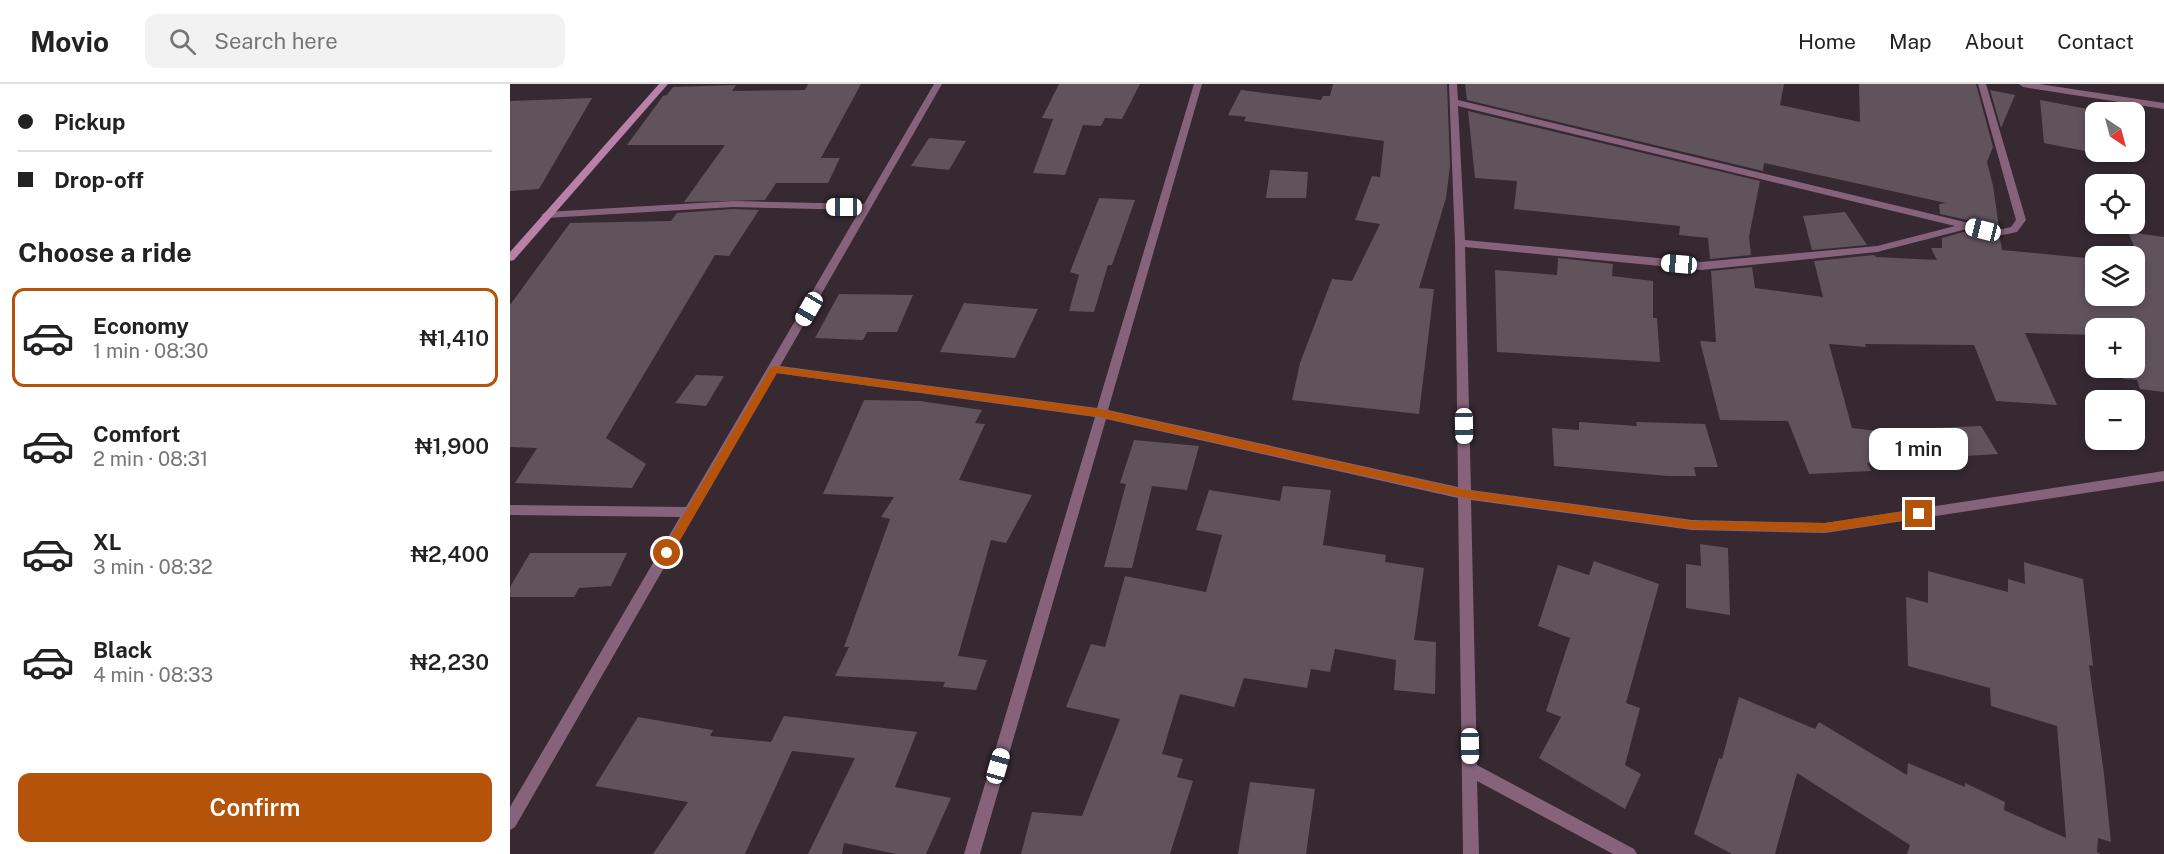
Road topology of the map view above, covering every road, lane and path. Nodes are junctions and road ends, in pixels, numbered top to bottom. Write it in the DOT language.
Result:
graph roads {
  1 [pos="664,84"];
  2 [pos="938,84"];
  3 [pos="1198,84"];
  4 [pos="1453,84"];
  5 [pos="1982,84"];
  6 [pos="2023,84"];
  7 [pos="1454,102"];
  8 [pos="2164,106"];
  9 [pos="867,207"];
  10 [pos="546,215"];
  11 [pos="1967,226"];
  12 [pos="1460,243"];
  13 [pos="510,258"];
  14 [pos="774,369"];
  15 [pos="1100,413"];
  16 [pos="2164,476"];
  17 [pos="1466,494"];
  18 [pos="510,510"];
  19 [pos="691,512"];
  20 [pos="1470,769"];
  21 [pos="510,822"];
  22 [pos="972,854"];
  23 [pos="1472,854"];
  24 [pos="1629,854"];
  1 -- 10 [label="street"];
  2 -- 9 [label="street"];
  3 -- 15 [label="street"];
  4 -- 7 [label="street"];
  5 -- 11 [label="street"];
  6 -- 8 [label="street"];
  7 -- 11 [label="street"];
  7 -- 12 [label="street"];
  9 -- 10 [label="street"];
  9 -- 14 [label="street"];
  10 -- 13 [label="street"];
  11 -- 12 [label="street"];
  12 -- 17 [label="street"];
  14 -- 15 [label="street"];
  14 -- 19 [label="street"];
  15 -- 17 [label="street"];
  15 -- 22 [label="street"];
  16 -- 17 [label="street"];
  17 -- 20 [label="street"];
  18 -- 19 [label="street"];
  19 -- 21 [label="street"];
  20 -- 23 [label="street"];
  20 -- 24 [label="street"];
}
